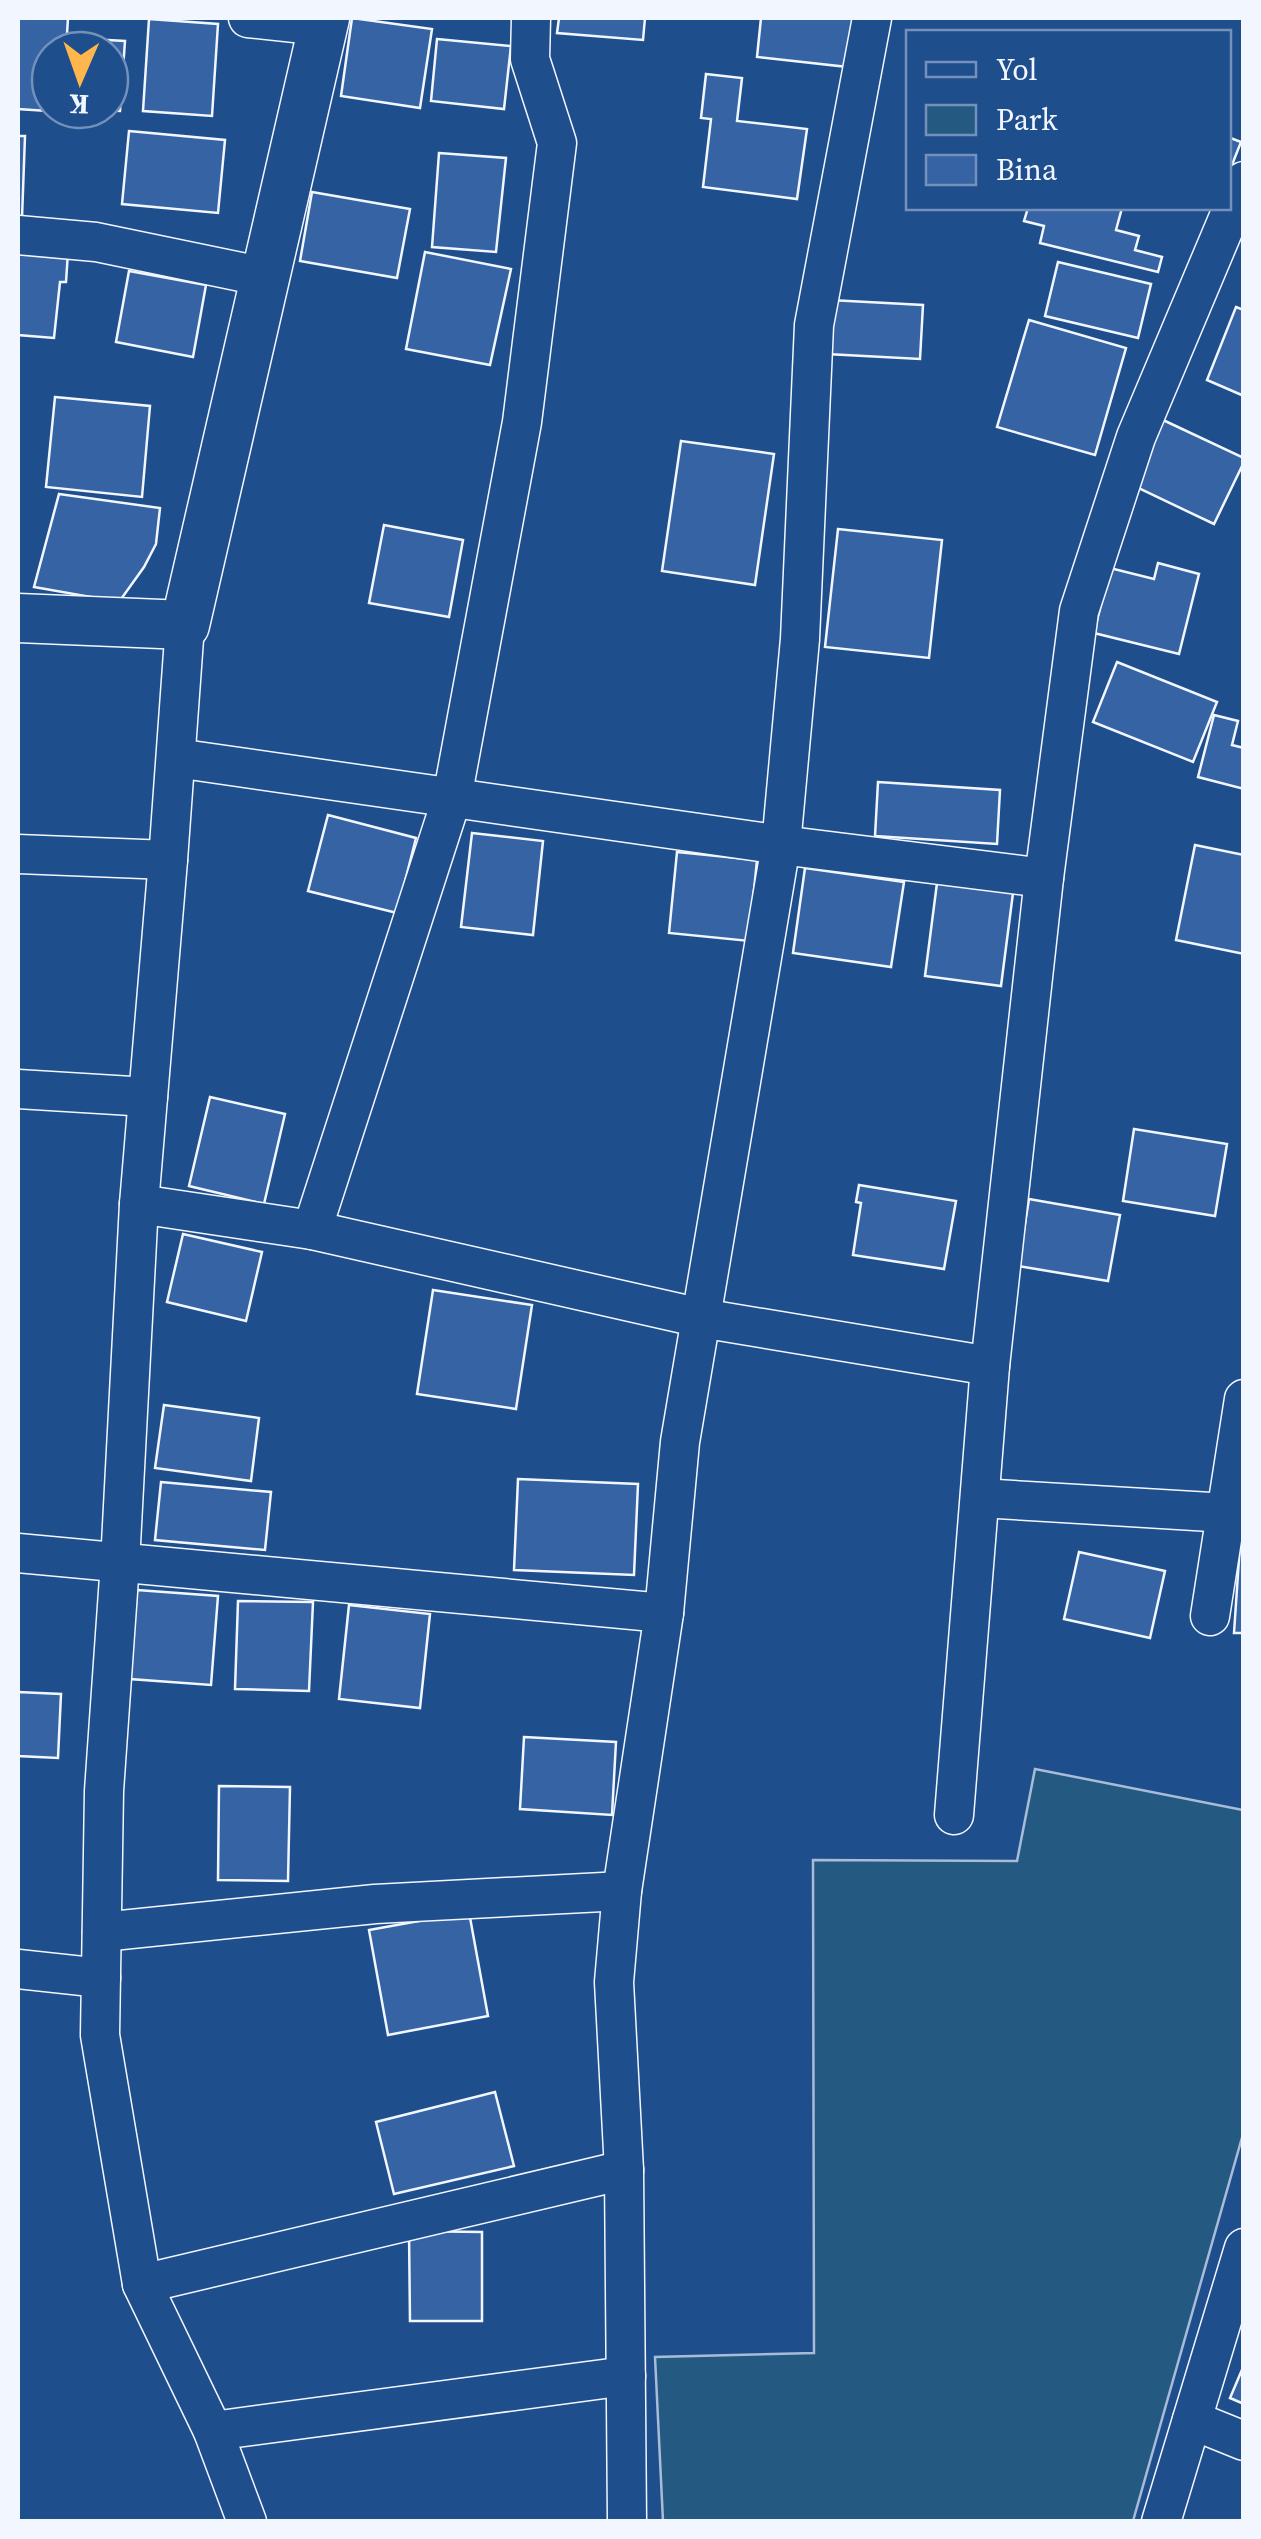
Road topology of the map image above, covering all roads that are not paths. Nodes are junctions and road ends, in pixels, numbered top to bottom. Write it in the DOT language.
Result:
graph roads {
  1 [pos="248,18"];
  2 [pos="532,18"];
  3 [pos="872,18"];
  4 [pos="324,22"];
  5 [pos="1244,181"];
  6 [pos="18,236"];
  7 [pos="265,277"];
  8 [pos="18,618"];
  9 [pos="185,625"];
  10 [pos="176,758"];
  11 [pos="452,798"];
  12 [pos="781,846"];
  13 [pos="18,854"];
  14 [pos="168,860"];
  15 [pos="1044,878"];
  16 [pos="18,1090"];
  17 [pos="148,1096"];
  18 [pos="139,1204"];
  19 [pos="312,1230"];
  20 [pos="701,1318"];
  21 [pos="990,1366"];
  22 [pos="1244,1398"];
  23 [pos="980,1498"];
  24 [pos="1235,1513"];
  25 [pos="18,1552"];
  26 [pos="120,1563"];
  27 [pos="664,1613"];
  28 [pos="1210,1616"];
  29 [pos="954,1816"];
  30 [pos="622,1892"];
  31 [pos="102,1932"];
  32 [pos="18,1970"];
  33 [pos="101,1978"];
  34 [pos="624,2170"];
  35 [pos="1244,2248"];
  36 [pos="142,2284"];
  37 [pos="626,2376"];
  38 [pos="1192,2420"];
  39 [pos="213,2431"];
  40 [pos="1244,2441"];
  41 [pos="246,2522"];
  42 [pos="627,2522"];
  43 [pos="1161,2522"];
  1 -- 4 [label="street"];
  2 -- 11 [label="street"];
  3 -- 12 [label="street"];
  4 -- 7 [label="street"];
  5 -- 15 [label="street"];
  6 -- 7 [label="street"];
  7 -- 9 [label="street"];
  8 -- 9 [label="street"];
  9 -- 10 [label="street"];
  10 -- 11 [label="street"];
  10 -- 14 [label="street"];
  11 -- 12 [label="street"];
  11 -- 19 [label="street"];
  12 -- 15 [label="street"];
  12 -- 20 [label="street"];
  13 -- 14 [label="street"];
  14 -- 17 [label="street"];
  15 -- 21 [label="street"];
  16 -- 17 [label="street"];
  17 -- 18 [label="street"];
  18 -- 19 [label="street"];
  18 -- 26 [label="street"];
  19 -- 20 [label="street"];
  20 -- 21 [label="street"];
  20 -- 27 [label="street"];
  21 -- 23 [label="street"];
  22 -- 24 [label="street"];
  23 -- 24 [label="street"];
  23 -- 29 [label="street"];
  24 -- 28 [label="street"];
  25 -- 26 [label="street"];
  26 -- 27 [label="street"];
  26 -- 31 [label="street"];
  27 -- 30 [label="street"];
  30 -- 31 [label="street"];
  30 -- 34 [label="street"];
  31 -- 33 [label="street"];
  32 -- 33 [label="street"];
  33 -- 36 [label="street"];
  34 -- 36 [label="street"];
  34 -- 37 [label="street"];
  35 -- 38 [label="street"];
  36 -- 39 [label="street"];
  37 -- 39 [label="street"];
  37 -- 42 [label="street"];
  38 -- 40 [label="street"];
  38 -- 43 [label="street"];
  39 -- 41 [label="street"];
}
